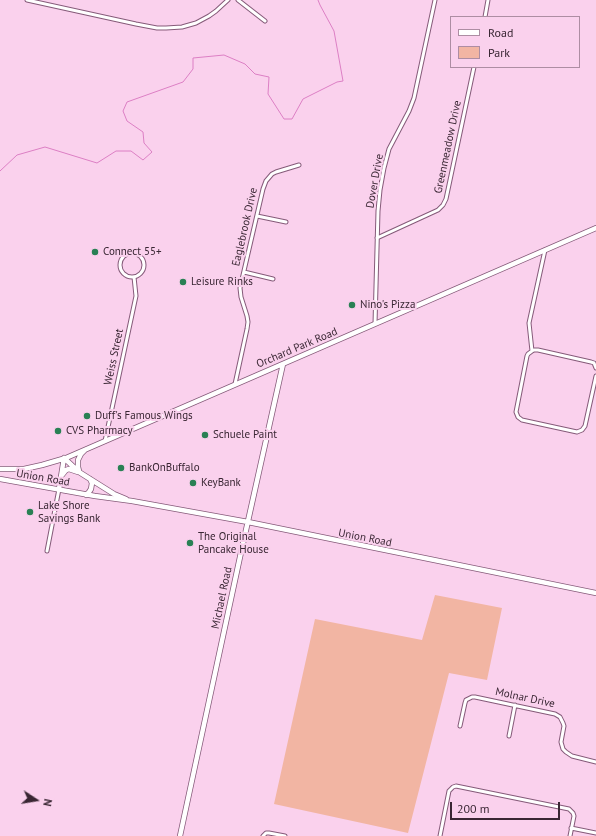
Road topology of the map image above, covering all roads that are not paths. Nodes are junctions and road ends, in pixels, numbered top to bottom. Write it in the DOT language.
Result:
graph roads {
  1 [pos="27,0"];
  2 [pos="228,0"];
  3 [pos="238,0"];
  4 [pos="435,0"];
  5 [pos="488,0"];
  6 [pos="485,16"];
  7 [pos="265,21"];
  8 [pos="474,68"];
  9 [pos="298,165"];
  10 [pos="257,216"];
  11 [pos="286,222"];
  12 [pos="596,228"];
  13 [pos="377,238"];
  14 [pos="545,250"];
  15 [pos="244,272"];
  16 [pos="134,277"];
  17 [pos="273,279"];
  18 [pos="375,324"];
  19 [pos="532,351"];
  20 [pos="283,364"];
  21 [pos="596,368"];
  22 [pos="596,376"];
  23 [pos="235,384"];
  24 [pos="104,441"];
  25 [pos="86,449"];
  26 [pos="64,458"];
  27 [pos="0,469"];
  28 [pos="79,472"];
  29 [pos="60,478"];
  30 [pos="0,479"];
  31 [pos="90,479"];
  32 [pos="59,489"];
  33 [pos="86,494"];
  34 [pos="130,501"];
  35 [pos="248,522"];
  36 [pos="47,551"];
  37 [pos="596,593"];
  38 [pos="515,705"];
  39 [pos="460,726"];
  40 [pos="509,736"];
  41 [pos="596,762"];
  42 [pos="572,828"];
  43 [pos="596,833"];
  44 [pos="180,836"];
  45 [pos="263,836"];
  46 [pos="285,836"];
  47 [pos="440,836"];
  48 [pos="570,836"];
  1 -- 2 [label="street"];
  3 -- 7 [label="street"];
  4 -- 13 [label="street, Dover Drive"];
  5 -- 6 [label="street"];
  8 -- 13 [label="street, Greenmeadow Drive"];
  9 -- 10 [label="street, Eaglebrook Drive"];
  10 -- 11 [label="street"];
  10 -- 15 [label="street, Eaglebrook Drive"];
  12 -- 14 [label="main road, Orchard Park Road"];
  13 -- 18 [label="street, Dover Drive"];
  14 -- 18 [label="main road, Orchard Park Road"];
  14 -- 19 [label="street"];
  15 -- 17 [label="street"];
  15 -- 23 [label="street, Eaglebrook Drive"];
  16 -- 16 [label="street"];
  16 -- 24 [label="street, Weiss Street"];
  18 -- 20 [label="main road, Orchard Park Road"];
  19 -- 21 [label="street"];
  19 -- 22 [label="street"];
  20 -- 23 [label="main road, Orchard Park Road"];
  20 -- 35 [label="main road, Michael Road"];
  23 -- 24 [label="main road, Orchard Park Road"];
  24 -- 25 [label="main road, Orchard Park Road"];
  25 -- 26 [label="main road, Orchard Park Road"];
  25 -- 28 [label="main road"];
  26 -- 27 [label="main road, Orchard Park Road"];
  26 -- 28 [label="main road, Union Road"];
  26 -- 29 [label="main road"];
  28 -- 29 [label="main road"];
  28 -- 31 [label="main road, Union Road"];
  29 -- 32 [label="main road"];
  30 -- 32 [label="main road, Union Road"];
  31 -- 33 [label="main road"];
  31 -- 34 [label="main road, Union Road"];
  32 -- 33 [label="main road, Union Road"];
  32 -- 36 [label="street"];
  33 -- 34 [label="main road, Union Road"];
  34 -- 35 [label="main road, Union Road"];
  35 -- 37 [label="main road, Union Road"];
  35 -- 44 [label="main road, Michael Road"];
  38 -- 39 [label="street, Molnar Drive"];
  38 -- 40 [label="street"];
  38 -- 41 [label="street, Molnar Drive"];
  42 -- 43 [label="street"];
  42 -- 47 [label="street"];
  42 -- 48 [label="street"];
  45 -- 46 [label="street"];
}
